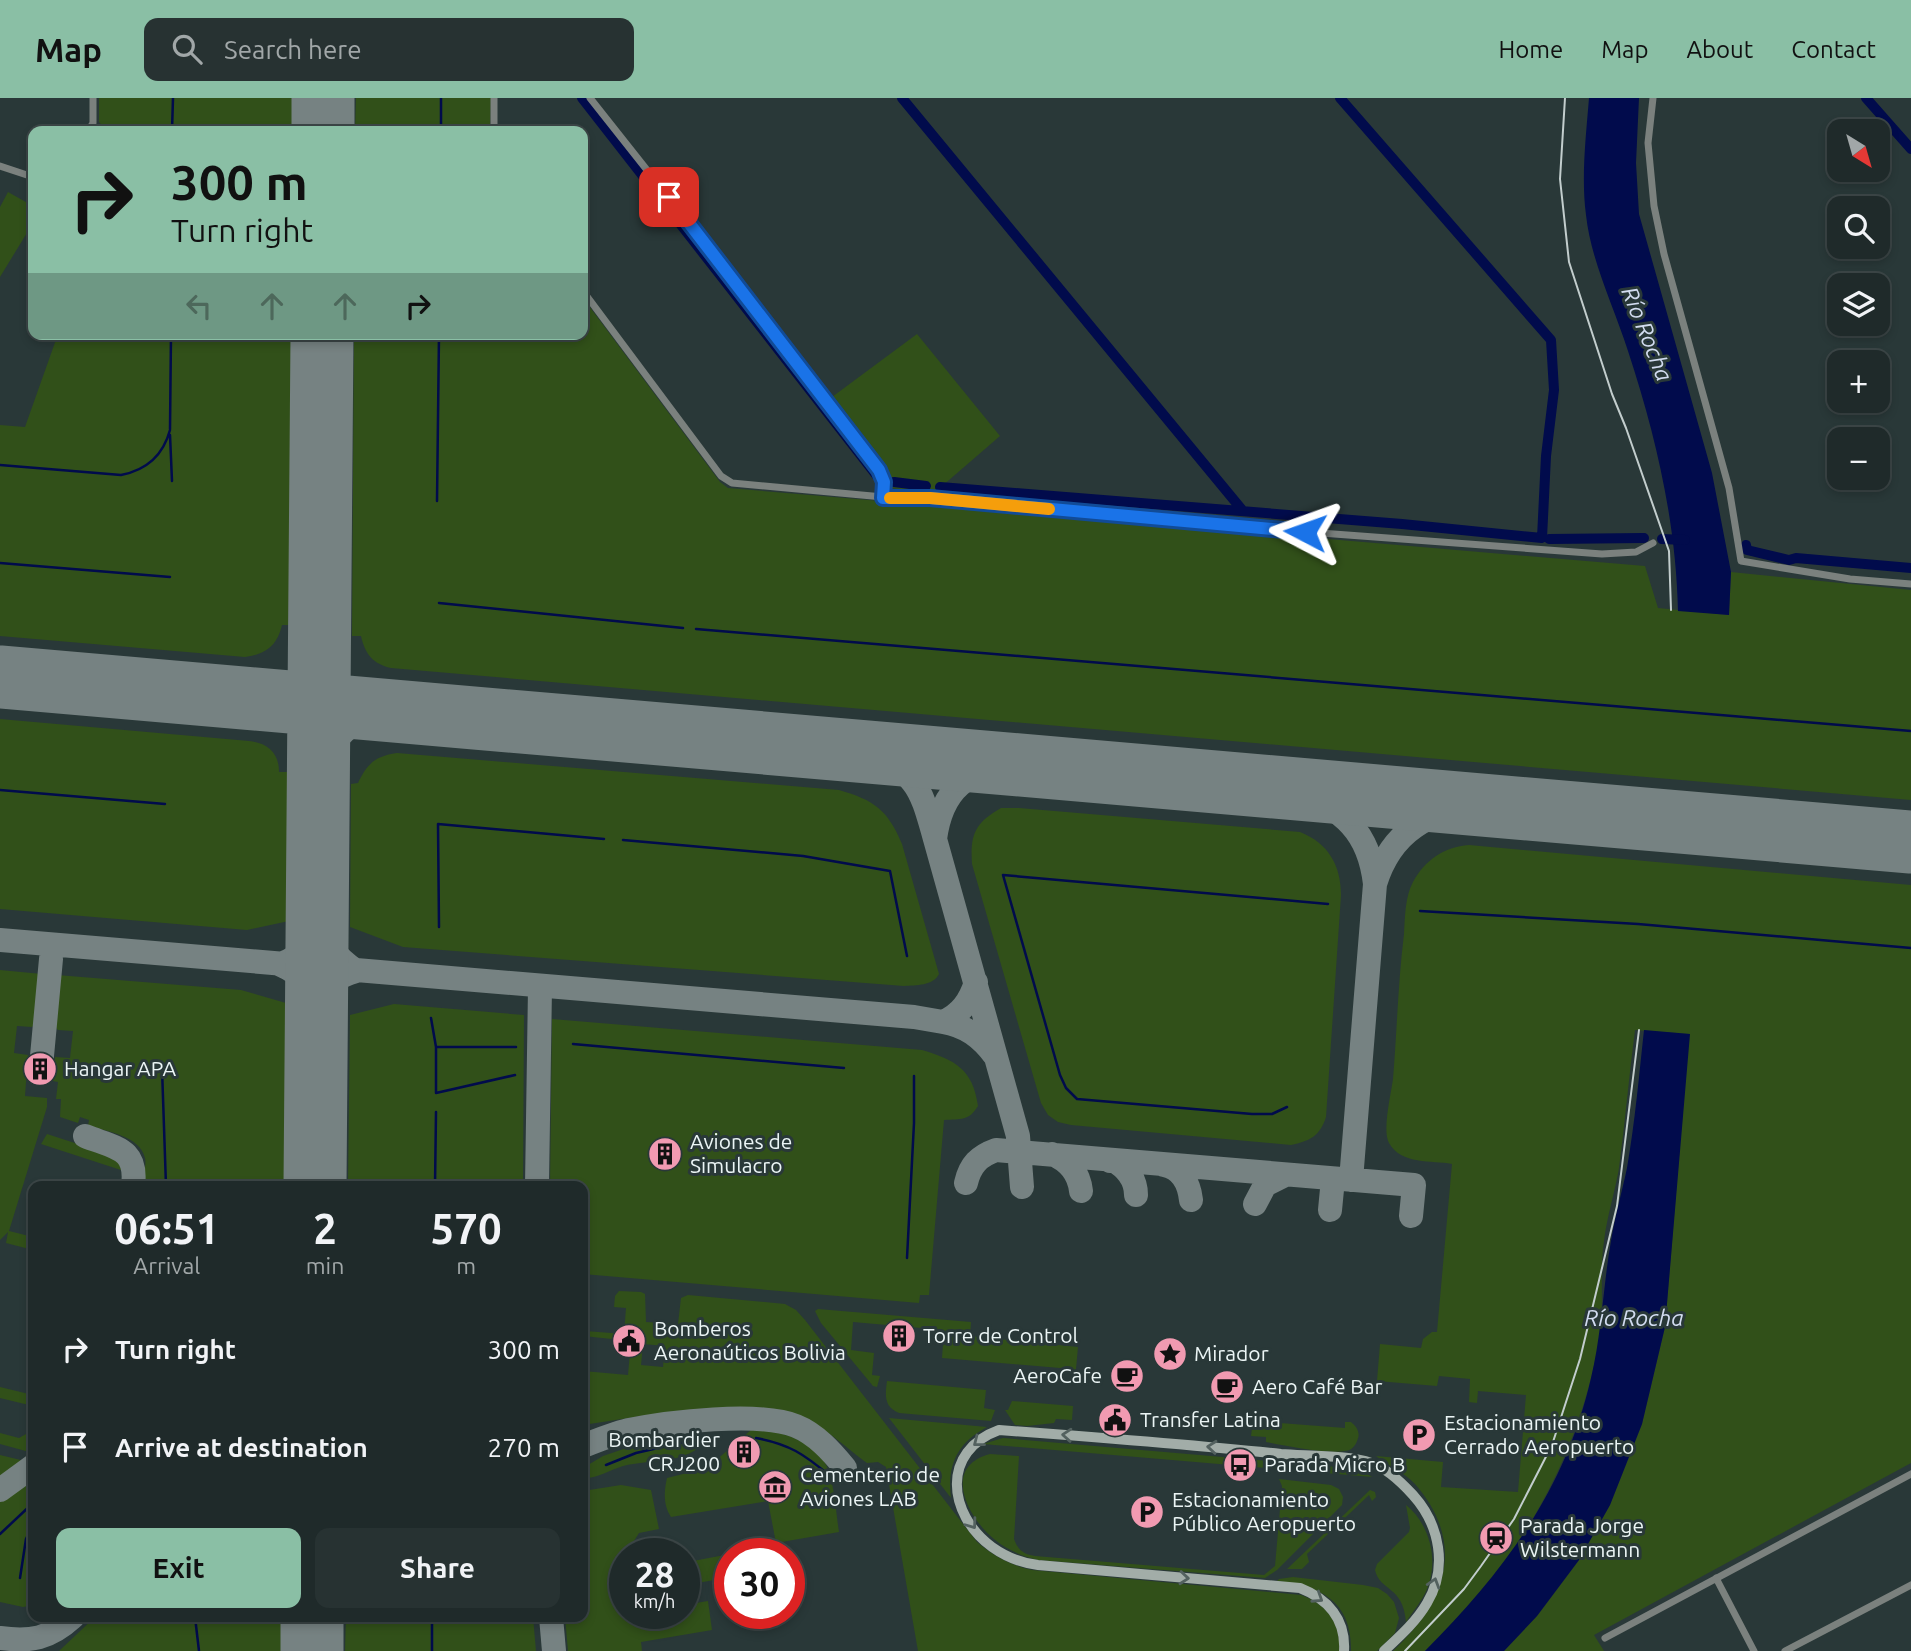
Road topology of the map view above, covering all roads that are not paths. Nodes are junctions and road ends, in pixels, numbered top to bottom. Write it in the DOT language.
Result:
graph roads {
  1 [pos="93,98"];
  2 [pos="494,98"];
  3 [pos="590,98"];
  4 [pos="1653,98"];
  5 [pos="91,126"];
  6 [pos="494,126"];
  7 [pos="0,166"];
  8 [pos="28,175"];
  9 [pos="588,297"];
  10 [pos="883,498"];
  11 [pos="1653,543"];
  12 [pos="1911,584"];
  13 [pos="1911,1474"];
  14 [pos="1716,1578"];
  15 [pos="1911,1585"];
  16 [pos="1605,1638"];
  17 [pos="1344,1651"];
  18 [pos="1384,1651"];
  19 [pos="1754,1651"];
  20 [pos="1785,1651"];
  1 -- 5 [label="street"];
  2 -- 6 [label="street"];
  3 -- 10 [label="street"];
  4 -- 12 [label="street"];
  7 -- 8 [label="street"];
  9 -- 10 [label="street"];
  10 -- 11 [label="street"];
  13 -- 14 [label="street"];
  14 -- 16 [label="street"];
  14 -- 19 [label="street"];
  15 -- 20 [label="street"];
  18 -- 17 [label="street, one-way"];
}
